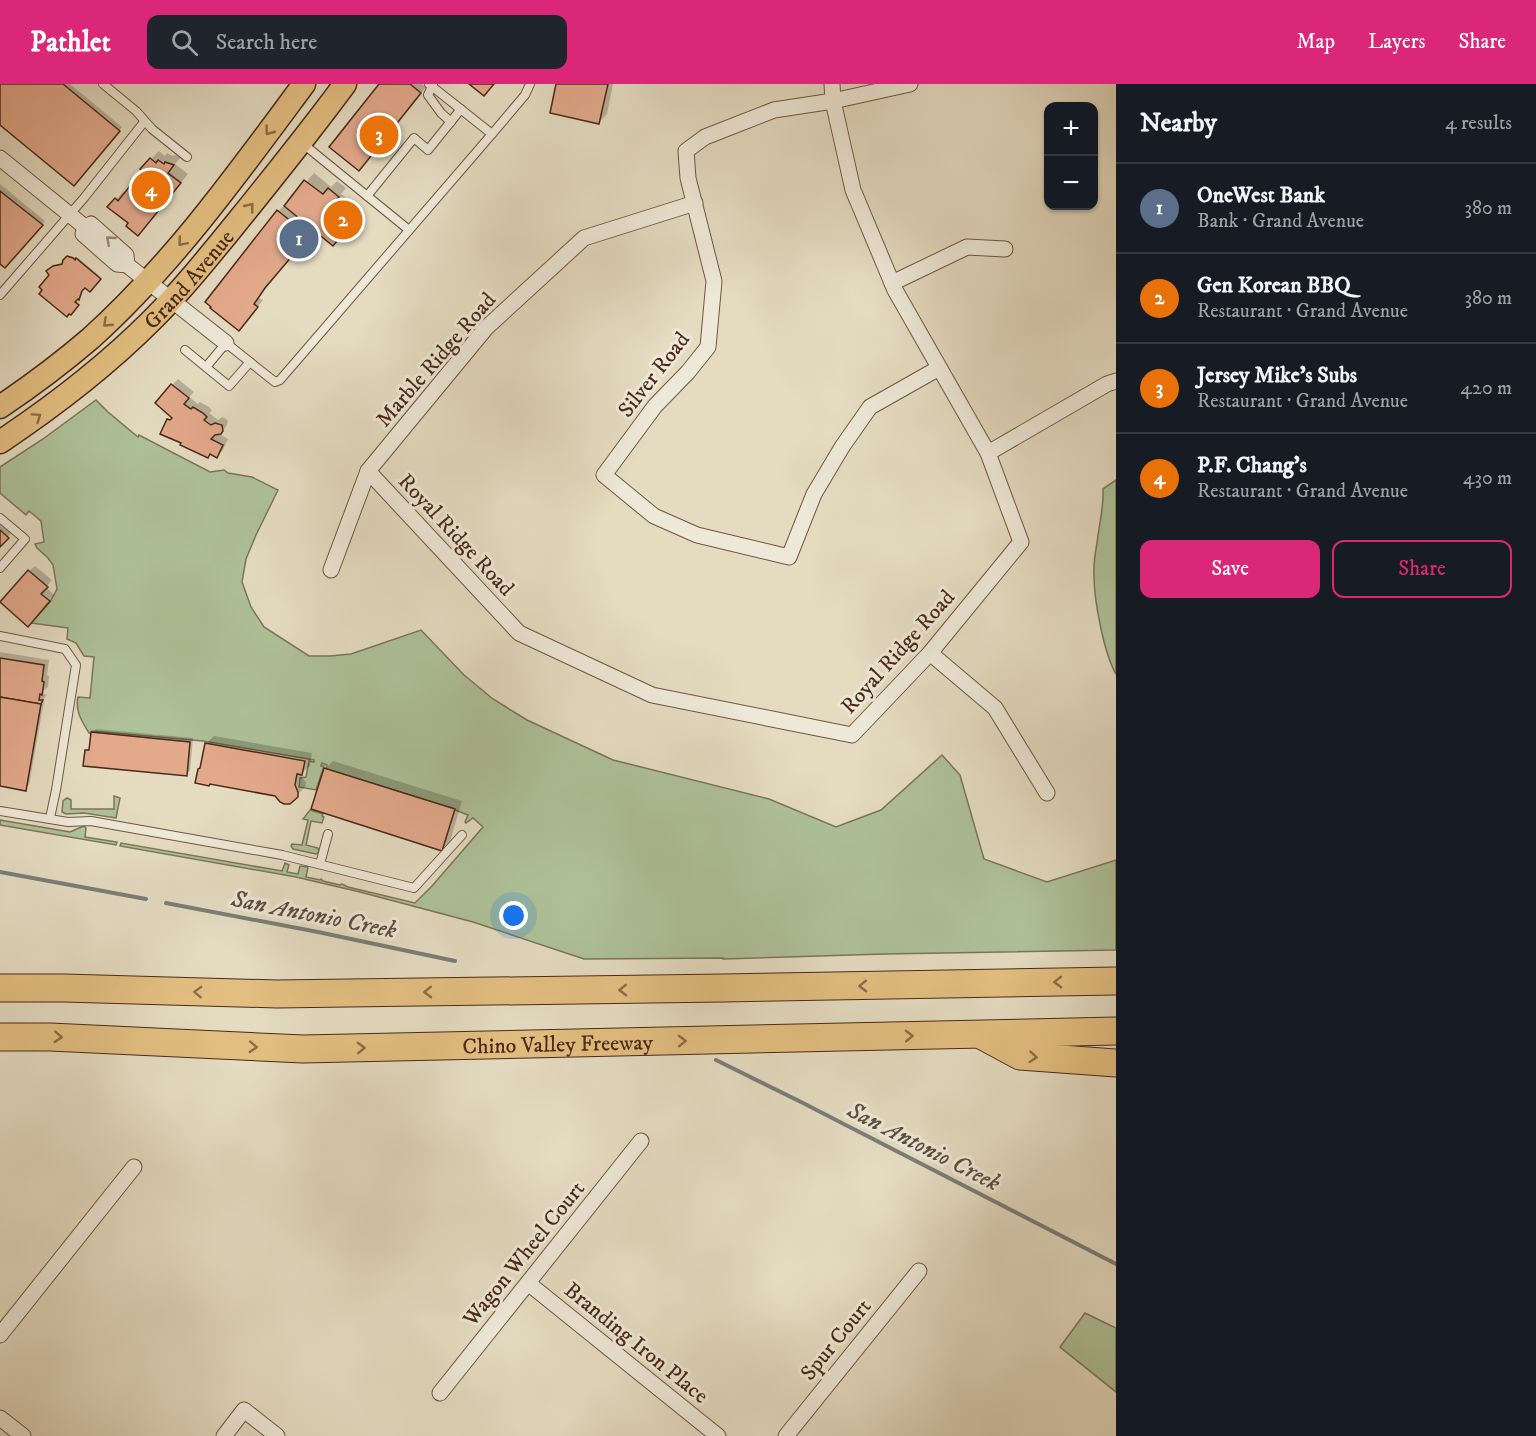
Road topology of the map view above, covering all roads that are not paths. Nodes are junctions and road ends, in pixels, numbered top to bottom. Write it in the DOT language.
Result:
graph roads {
  1 [pos="103,84"];
  2 [pos="304,84"];
  3 [pos="345,84"];
  4 [pos="530,84"];
  5 [pos="832,84"];
  6 [pos="910,84"];
  7 [pos="431,85"];
  8 [pos="833,101"];
  9 [pos="461,109"];
  10 [pos="144,122"];
  11 [pos="451,122"];
  12 [pos="492,134"];
  13 [pos="300,142"];
  14 [pos="187,157"];
  15 [pos="0,159"];
  16 [pos="367,196"];
  17 [pos="695,203"];
  18 [pos="69,215"];
  19 [pos="409,230"];
  20 [pos="1005,249"];
  21 [pos="148,281"];
  22 [pos="892,283"];
  23 [pos="0,295"];
  24 [pos="172,300"];
  25 [pos="226,343"];
  26 [pos="185,350"];
  27 [pos="250,362"];
  28 [pos="206,367"];
  29 [pos="939,368"];
  30 [pos="1116,381"];
  31 [pos="0,407"];
  32 [pos="0,442"];
  33 [pos="988,453"];
  34 [pos="368,471"];
  35 [pos="0,518"];
  36 [pos="0,567"];
  37 [pos="331,570"];
  38 [pos="0,636"];
  39 [pos="930,653"];
  40 [pos="1047,793"];
  41 [pos="0,811"];
  42 [pos="50,818"];
  43 [pos="328,834"];
  44 [pos="462,835"];
  45 [pos="320,864"];
  46 [pos="0,975"];
  47 [pos="1116,981"];
  48 [pos="0,988"];
  49 [pos="64,988"];
  50 [pos="1116,1031"];
  51 [pos="980,1035"];
  52 [pos="0,1037"];
  53 [pos="1116,1064"];
  54 [pos="641,1141"];
  55 [pos="134,1167"];
  56 [pos="919,1271"];
  57 [pos="528,1283"];
  58 [pos="0,1335"];
  59 [pos="440,1393"];
  60 [pos="0,1418"];
  61 [pos="23,1436"];
  62 [pos="224,1436"];
  63 [pos="277,1436"];
  64 [pos="718,1436"];
  65 [pos="786,1436"];
  1 -- 10 [label="lane"];
  2 -- 21 [label="main road, Grand Avenue, one-way"];
  3 -- 13 [label="main road, Grand Avenue"];
  4 -- 12 [label="lane"];
  5 -- 8 [label="street, Royal Ridge Road"];
  6 -- 8 [label="street"];
  7 -- 9 [label="lane"];
  7 -- 11 [label="lane"];
  8 -- 17 [label="street, Silver Road"];
  8 -- 22 [label="street, Royal Ridge Road"];
  9 -- 11 [label="lane"];
  9 -- 12 [label="lane"];
  10 -- 14 [label="lane"];
  10 -- 18 [label="lane"];
  11 -- 16 [label="lane"];
  12 -- 19 [label="lane"];
  13 -- 16 [label="lane"];
  24 -- 13 [label="main road, Grand Avenue, one-way"];
  15 -- 18 [label="street"];
  16 -- 19 [label="lane"];
  17 -- 29 [label="street, Silver Road"];
  17 -- 34 [label="street, Marble Ridge Road"];
  18 -- 21 [label="street"];
  18 -- 23 [label="lane"];
  19 -- 27 [label="lane"];
  20 -- 22 [label="street"];
  21 -- 24 [label="street"];
  21 -- 31 [label="main road, Grand Avenue, one-way"];
  22 -- 29 [label="street, Royal Ridge Road"];
  24 -- 25 [label="street"];
  32 -- 24 [label="main road, Grand Avenue, one-way"];
  25 -- 27 [label="lane"];
  25 -- 28 [label="lane"];
  26 -- 28 [label="lane"];
  27 -- 28 [label="lane"];
  29 -- 33 [label="street, Royal Ridge Road"];
  30 -- 33 [label="street"];
  33 -- 39 [label="street, Royal Ridge Road"];
  34 -- 37 [label="street, Marble Ridge Road"];
  34 -- 39 [label="street, Royal Ridge Road"];
  35 -- 36 [label="lane"];
  38 -- 42 [label="lane"];
  39 -- 40 [label="street"];
  41 -- 42 [label="lane"];
  42 -- 45 [label="lane"];
  43 -- 45 [label="lane"];
  44 -- 45 [label="lane"];
  46 -- 49 [label="highway"];
  47 -- 49 [label="highway, one-way"];
  48 -- 49 [label="highway"];
  50 -- 51 [label="highway, Chino Valley Freeway"];
  52 -- 51 [label="highway, Chino Valley Freeway, one-way"];
  51 -- 53 [label="highway, one-way"];
  54 -- 57 [label="street, Wagon Wheel Court"];
  55 -- 58 [label="street"];
  56 -- 65 [label="street, Spur Court"];
  57 -- 59 [label="street, Wagon Wheel Court"];
  57 -- 64 [label="street, Branding Iron Place"];
  60 -- 61 [label="street"];
  62 -- 63 [label="street"];
}
